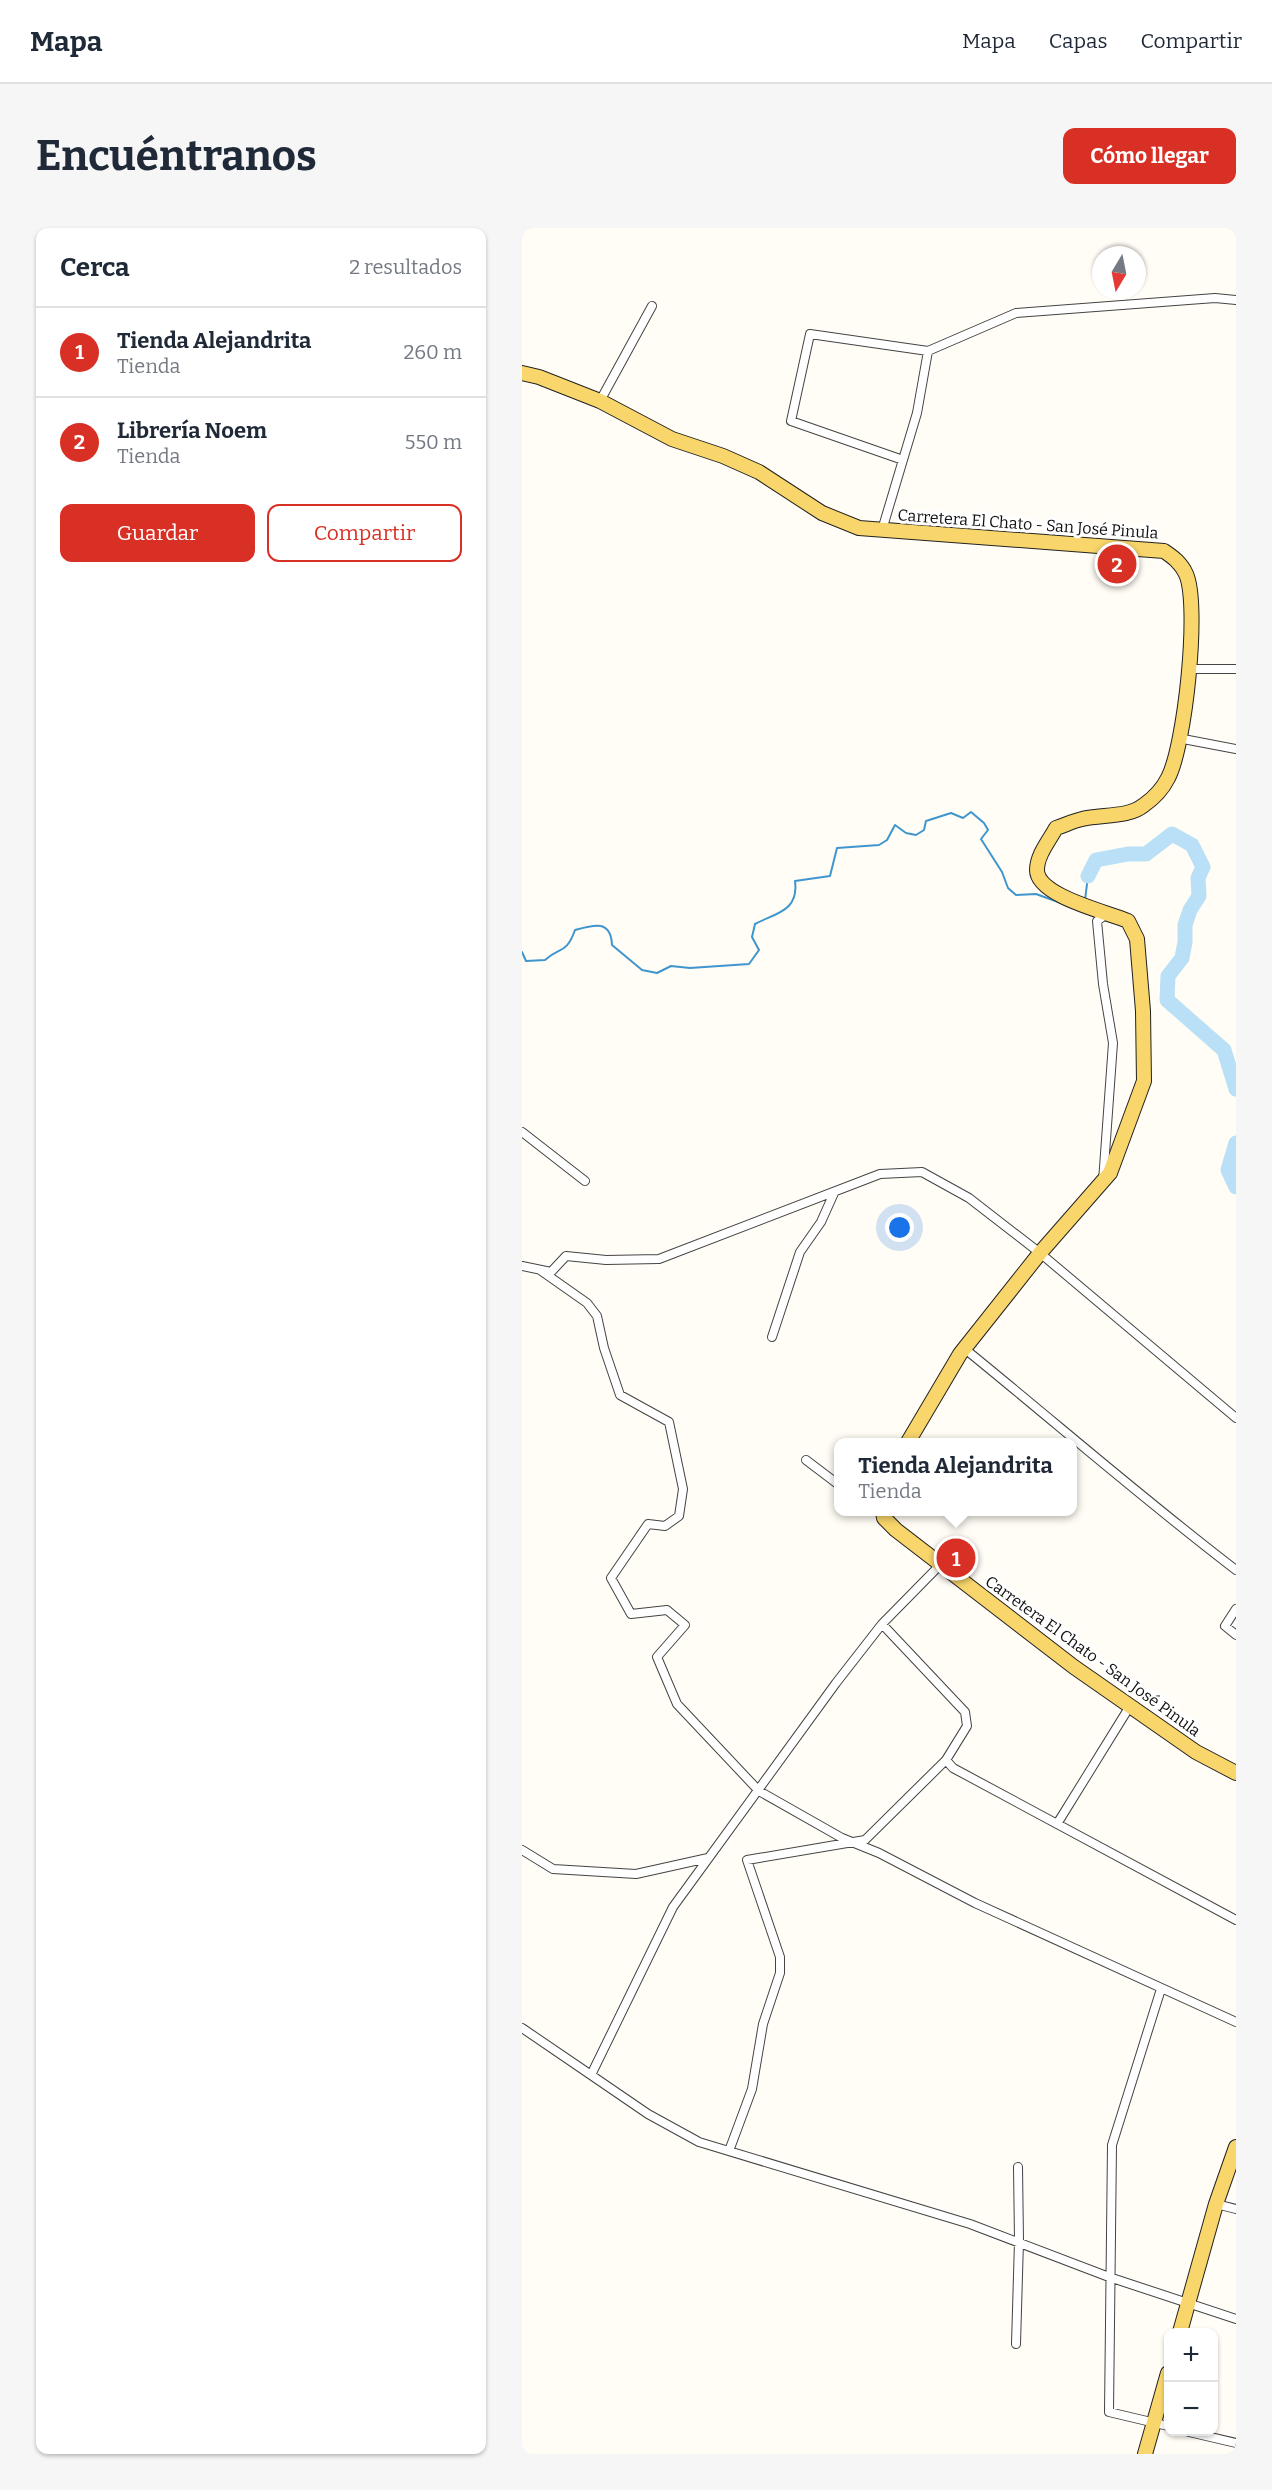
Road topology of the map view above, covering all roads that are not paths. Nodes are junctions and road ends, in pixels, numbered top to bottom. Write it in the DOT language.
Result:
graph roads {
  1 [pos="1236,300"];
  2 [pos="652,306"];
  3 [pos="928,351"];
  4 [pos="522,373"];
  5 [pos="600,401"];
  6 [pos="903,460"];
  7 [pos="882,530"];
  8 [pos="1190,669"];
  9 [pos="1236,669"];
  10 [pos="1178,738"];
  11 [pos="1236,749"];
  12 [pos="1103,911"];
  13 [pos="522,1132"];
  14 [pos="585,1181"];
  15 [pos="1102,1182"];
  16 [pos="834,1193"];
  17 [pos="1040,1253"];
  18 [pos="522,1259"];
  19 [pos="522,1266"];
  20 [pos="536,1269"];
  21 [pos="772,1337"];
  22 [pos="965,1349"];
  23 [pos="1236,1418"];
  24 [pos="911,1438"];
  25 [pos="1075,1438"];
  26 [pos="1077,1440"];
  27 [pos="806,1460"];
  28 [pos="834,1481"];
  29 [pos="883,1516"];
  30 [pos="941,1564"];
  31 [pos="1236,1570"];
  32 [pos="1236,1609"];
  33 [pos="882,1624"];
  34 [pos="1236,1635"];
  35 [pos="1130,1706"];
  36 [pos="946,1760"];
  37 [pos="1236,1773"];
  38 [pos="759,1791"];
  39 [pos="1057,1824"];
  40 [pos="854,1843"];
  41 [pos="522,1850"];
  42 [pos="708,1858"];
  43 [pos="1236,1920"];
  44 [pos="1161,1989"];
  45 [pos="1236,2022"];
  46 [pos="522,2028"];
  47 [pos="591,2075"];
  48 [pos="1236,2147"];
  49 [pos="729,2151"];
  50 [pos="1018,2167"];
  51 [pos="1216,2204"];
  52 [pos="1236,2209"];
  53 [pos="1019,2241"];
  54 [pos="1109,2277"];
  55 [pos="1189,2303"];
  56 [pos="1236,2319"];
  57 [pos="1181,2328"];
  58 [pos="1016,2344"];
  59 [pos="1165,2382"];
  60 [pos="1154,2423"];
  61 [pos="1164,2426"];
  62 [pos="1206,2436"];
  63 [pos="1236,2443"];
  64 [pos="1145,2454"];
  1 -- 3 [label="street"];
  2 -- 5 [label="street"];
  3 -- 6 [label="street"];
  3 -- 6 [label="street"];
  4 -- 5 [label="main road, Carretera El Chato - San José Pinula"];
  5 -- 7 [label="main road, Carretera El Chato - San José Pinula"];
  6 -- 7 [label="street"];
  7 -- 8 [label="main road, Carretera El Chato - San José Pinula"];
  8 -- 9 [label="street"];
  8 -- 10 [label="main road, Carretera El Chato - San José Pinula"];
  10 -- 11 [label="street"];
  10 -- 12 [label="main road, Carretera El Chato - San José Pinula"];
  12 -- 15 [label="street"];
  12 -- 15 [label="main road, Carretera El Chato - San José Pinula"];
  13 -- 14 [label="street"];
  15 -- 17 [label="main road, Carretera El Chato - San José Pinula"];
  16 -- 17 [label="street"];
  16 -- 20 [label="street"];
  16 -- 21 [label="street"];
  17 -- 22 [label="main road, Carretera El Chato - San José Pinula"];
  17 -- 23 [label="street"];
  18 -- 20 [label="street"];
  19 -- 20 [label="street"];
  20 -- 38 [label="street"];
  22 -- 24 [label="main road, Carretera El Chato - San José Pinula"];
  22 -- 25 [label="street"];
  26 -- 31 [label="street"];
  27 -- 28 [label="street"];
  29 -- 30 [label="main road, Carretera El Chato - San José Pinula"];
  30 -- 33 [label="street"];
  30 -- 35 [label="main road, Carretera El Chato - San José Pinula"];
  32 -- 34 [label="street"];
  33 -- 36 [label="street"];
  33 -- 38 [label="street"];
  35 -- 37 [label="main road, Carretera El Chato - San José Pinula"];
  35 -- 39 [label="street"];
  36 -- 39 [label="street"];
  36 -- 40 [label="street"];
  38 -- 40 [label="street"];
  38 -- 42 [label="street"];
  39 -- 43 [label="street"];
  40 -- 44 [label="street"];
  40 -- 49 [label="street"];
  41 -- 42 [label="street"];
  42 -- 47 [label="street"];
  44 -- 45 [label="street"];
  44 -- 54 [label="street"];
  46 -- 47 [label="street"];
  47 -- 49 [label="street"];
  48 -- 51 [label="main road"];
  49 -- 53 [label="street"];
  50 -- 53 [label="street"];
  51 -- 52 [label="street"];
  51 -- 55 [label="main road"];
  53 -- 54 [label="street"];
  53 -- 58 [label="street"];
  54 -- 55 [label="street"];
  54 -- 60 [label="street"];
  55 -- 56 [label="street"];
  55 -- 57 [label="main road"];
  59 -- 60 [label="main road"];
  60 -- 61 [label="street"];
  60 -- 64 [label="main road"];
  62 -- 63 [label="street"];
}
